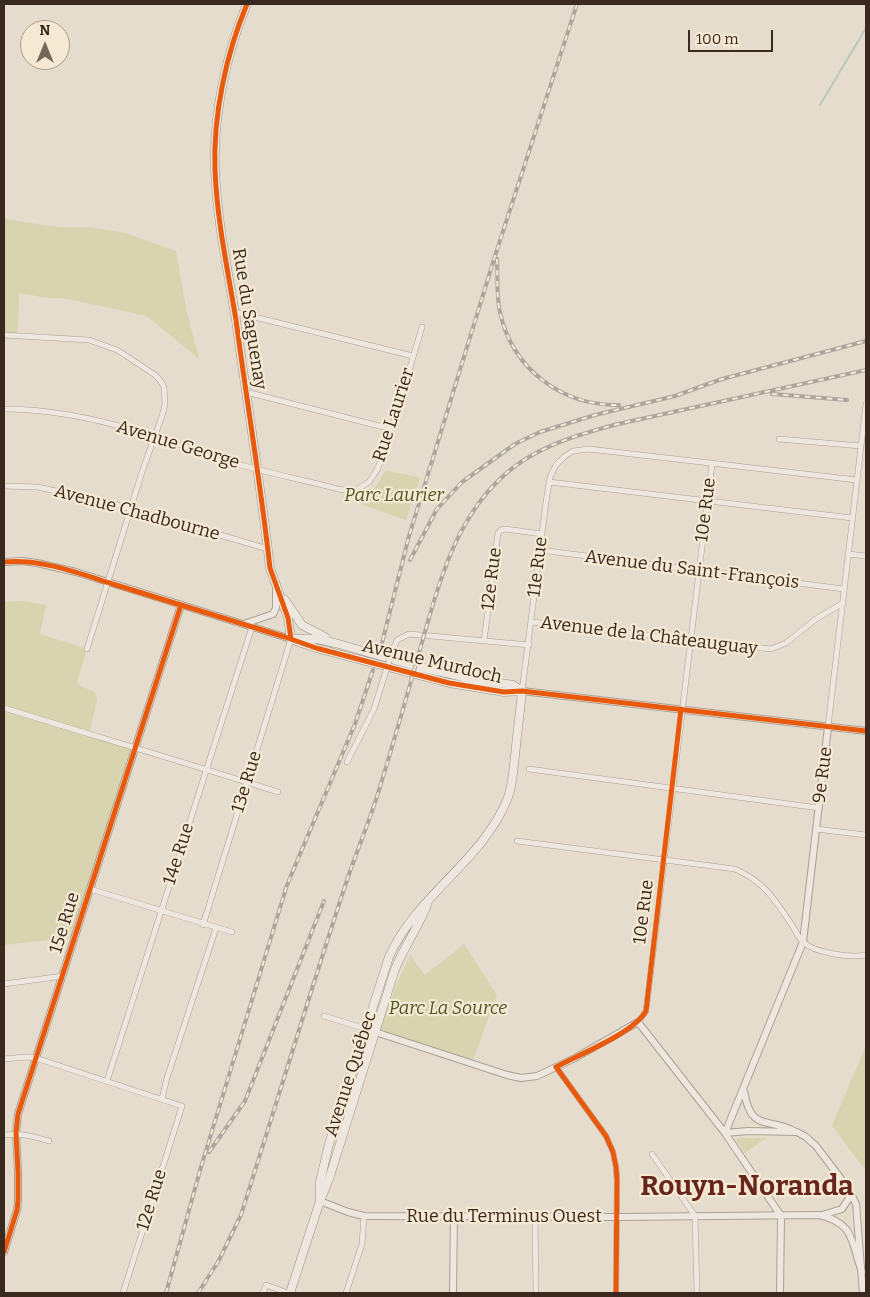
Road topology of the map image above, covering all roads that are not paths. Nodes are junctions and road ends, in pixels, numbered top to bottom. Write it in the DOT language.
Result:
graph roads {
  1 [pos="247,4"];
  2 [pos="234,312"];
  3 [pos="422,327"];
  4 [pos="4,335"];
  5 [pos="413,356"];
  6 [pos="246,392"];
  7 [pos="866,404"];
  8 [pos="4,409"];
  9 [pos="391,428"];
  10 [pos="154,435"];
  11 [pos="779,439"];
  12 [pos="861,446"];
  13 [pos="712,464"];
  14 [pos="257,468"];
  15 [pos="857,480"];
  16 [pos="549,482"];
  17 [pos="4,486"];
  18 [pos="351,491"];
  19 [pos="707,501"];
  20 [pos="131,509"];
  21 [pos="852,518"];
  22 [pos="542,534"];
  23 [pos="268,549"];
  24 [pos="540,550"];
  25 [pos="848,554"];
  26 [pos="866,556"];
  27 [pos="4,562"];
  28 [pos="699,570"];
  29 [pos="108,582"];
  30 [pos="275,582"];
  31 [pos="844,589"];
  32 [pos="843,603"];
  33 [pos="181,605"];
  34 [pos="532,622"];
  35 [pos="243,624"];
  36 [pos="252,627"];
  37 [pos="291,638"];
  38 [pos="484,641"];
  39 [pos="690,641"];
  40 [pos="342,645"];
  41 [pos="529,645"];
  42 [pos="87,649"];
  43 [pos="522,691"];
  44 [pos="4,708"];
  45 [pos="682,709"];
  46 [pos="828,727"];
  47 [pos="866,731"];
  48 [pos="136,747"];
  49 [pos="347,762"];
  50 [pos="206,769"];
  51 [pos="529,769"];
  52 [pos="246,782"];
  53 [pos="672,788"];
  54 [pos="278,792"];
  55 [pos="819,808"];
  56 [pos="816,829"];
  57 [pos="866,835"];
  58 [pos="517,841"];
  59 [pos="664,860"];
  60 [pos="90,889"];
  61 [pos="428,902"];
  62 [pos="161,911"];
  63 [pos="203,924"];
  64 [pos="216,928"];
  65 [pos="232,932"];
  66 [pos="803,942"];
  67 [pos="866,955"];
  68 [pos="62,976"];
  69 [pos="4,984"];
  70 [pos="324,1016"];
  71 [pos="638,1022"];
  72 [pos="366,1028"];
  73 [pos="375,1032"];
  74 [pos="36,1058"];
  75 [pos="4,1059"];
  76 [pos="556,1067"];
  77 [pos="107,1081"];
  78 [pos="743,1089"];
  79 [pos="162,1099"];
  80 [pos="798,1132"];
  81 [pos="16,1133"];
  82 [pos="725,1133"];
  83 [pos="4,1135"];
  84 [pos="49,1141"];
  85 [pos="652,1154"];
  86 [pos="848,1188"];
  87 [pos="320,1201"];
  88 [pos="819,1215"];
  89 [pos="364,1216"];
  90 [pos="454,1216"];
  91 [pos="695,1216"];
  92 [pos="780,1216"];
  93 [pos="535,1217"];
  94 [pos="617,1217"];
  95 [pos="4,1252"];
  96 [pos="862,1272"];
  97 [pos="123,1293"];
  98 [pos="263,1293"];
  99 [pos="289,1293"];
  100 [pos="346,1293"];
  101 [pos="453,1293"];
  102 [pos="536,1293"];
  103 [pos="616,1293"];
  104 [pos="696,1293"];
  105 [pos="780,1293"];
  106 [pos="864,1293"];
  1 -- 2 [label="main road, Rue du Saguenay"];
  2 -- 5 [label="street"];
  2 -- 6 [label="main road, Rue du Saguenay"];
  3 -- 5 [label="street, Rue Laurier"];
  4 -- 10 [label="street"];
  5 -- 9 [label="street, Rue Laurier"];
  6 -- 9 [label="street"];
  6 -- 14 [label="main road, Rue du Saguenay"];
  7 -- 12 [label="street, 9e Rue"];
  8 -- 10 [label="street, Avenue George"];
  9 -- 18 [label="street, Rue Laurier"];
  10 -- 14 [label="street, Avenue George"];
  10 -- 20 [label="street"];
  11 -- 12 [label="street"];
  12 -- 15 [label="street, 9e Rue"];
  13 -- 15 [label="street"];
  13 -- 16 [label="street, 11e Rue"];
  13 -- 19 [label="street, 10e Rue"];
  14 -- 18 [label="street, Avenue George"];
  14 -- 23 [label="main road, Rue du Saguenay"];
  15 -- 21 [label="street, 9e Rue"];
  16 -- 19 [label="street"];
  16 -- 22 [label="street, 11e Rue"];
  17 -- 20 [label="street, Avenue Chadbourne"];
  19 -- 21 [label="street"];
  19 -- 28 [label="street, 10e Rue"];
  20 -- 23 [label="street, Avenue Chadbourne"];
  20 -- 29 [label="street"];
  21 -- 25 [label="street, 9e Rue"];
  22 -- 24 [label="street, 11e Rue"];
  22 -- 38 [label="street, 12e Rue"];
  23 -- 30 [label="main road, Rue du Saguenay"];
  24 -- 28 [label="street, Avenue du Saint-François"];
  24 -- 34 [label="street, 11e Rue"];
  25 -- 26 [label="street"];
  25 -- 31 [label="street, 9e Rue"];
  27 -- 29 [label="street, Avenue Murdoch"];
  28 -- 31 [label="street, Avenue du Saint-François"];
  28 -- 39 [label="street, 10e Rue"];
  29 -- 33 [label="street, Avenue Murdoch"];
  29 -- 42 [label="street"];
  30 -- 35 [label="street"];
  30 -- 37 [label="main road, Rue du Saguenay"];
  30 -- 40 [label="main road"];
  31 -- 32 [label="street, 9e Rue"];
  32 -- 39 [label="street, Avenue de la Châteauguay"];
  32 -- 46 [label="street, 9e Rue"];
  33 -- 35 [label="street, Avenue Murdoch"];
  33 -- 48 [label="street, 15e Rue"];
  34 -- 39 [label="street, Avenue de la Châteauguay"];
  34 -- 41 [label="street, 11e Rue"];
  35 -- 36 [label="street, Avenue Murdoch"];
  36 -- 37 [label="street, Avenue Murdoch"];
  36 -- 50 [label="street, 14e Rue"];
  37 -- 40 [label="main road, Avenue Murdoch"];
  37 -- 43 [label="main road, Avenue Murdoch"];
  37 -- 52 [label="street, 13e Rue"];
  38 -- 41 [label="street"];
  38 -- 49 [label="street, bridge"];
  39 -- 45 [label="street, 10e Rue"];
  40 -- 43 [label="main road, Avenue Murdoch"];
  41 -- 43 [label="street, 11e Rue"];
  43 -- 45 [label="street, Avenue Murdoch"];
  43 -- 61 [label="main road, Avenue Québec"];
  44 -- 48 [label="street"];
  45 -- 46 [label="street, Avenue Murdoch"];
  45 -- 53 [label="street, 10e Rue"];
  46 -- 47 [label="street, Avenue Murdoch"];
  46 -- 55 [label="street, 9e Rue"];
  48 -- 50 [label="street"];
  48 -- 60 [label="street, 15e Rue"];
  50 -- 52 [label="street"];
  50 -- 62 [label="street, 14e Rue"];
  51 -- 53 [label="street"];
  52 -- 54 [label="street"];
  52 -- 63 [label="street, 13e Rue"];
  53 -- 55 [label="street"];
  53 -- 59 [label="street, 10e Rue"];
  55 -- 56 [label="street, 9e Rue"];
  56 -- 57 [label="street"];
  56 -- 66 [label="street, 9e Rue"];
  58 -- 59 [label="street"];
  59 -- 66 [label="street"];
  59 -- 71 [label="street, 10e Rue"];
  60 -- 62 [label="street"];
  60 -- 68 [label="street, 15e Rue"];
  61 -- 72 [label="main road, Avenue Québec"];
  61 -- 73 [label="main road, Avenue Québec"];
  62 -- 63 [label="street"];
  62 -- 77 [label="street, 14e Rue"];
  63 -- 64 [label="street"];
  64 -- 65 [label="street"];
  64 -- 79 [label="street"];
  66 -- 67 [label="street"];
  66 -- 78 [label="street, 9e Rue"];
  68 -- 69 [label="street"];
  68 -- 74 [label="street, 15e Rue"];
  70 -- 72 [label="street"];
  71 -- 76 [label="street"];
  71 -- 82 [label="street"];
  72 -- 73 [label="street"];
  72 -- 87 [label="main road, Avenue Québec"];
  73 -- 76 [label="street"];
  73 -- 87 [label="main road, Avenue Québec"];
  74 -- 75 [label="street"];
  74 -- 77 [label="street"];
  74 -- 81 [label="street, 15e Rue"];
  76 -- 94 [label="street"];
  77 -- 79 [label="street"];
  78 -- 80 [label="street"];
  78 -- 82 [label="street, 9e Rue"];
  79 -- 97 [label="street, 12e Rue"];
  80 -- 82 [label="street"];
  80 -- 86 [label="street"];
  81 -- 83 [label="street"];
  81 -- 84 [label="street"];
  81 -- 95 [label="street, 15e Rue"];
  82 -- 92 [label="street"];
  85 -- 91 [label="street"];
  86 -- 88 [label="street"];
  86 -- 96 [label="street"];
  87 -- 89 [label="street, Rue du Terminus Ouest"];
  87 -- 99 [label="main road, Avenue Québec"];
  88 -- 92 [label="street, Rue du Terminus Ouest"];
  88 -- 96 [label="street"];
  89 -- 90 [label="street, Rue du Terminus Ouest"];
  89 -- 100 [label="street"];
  90 -- 93 [label="street, Rue du Terminus Ouest"];
  90 -- 101 [label="street"];
  91 -- 92 [label="street, Rue du Terminus Ouest"];
  91 -- 94 [label="street, Rue du Terminus Ouest"];
  91 -- 104 [label="street"];
  92 -- 105 [label="street"];
  93 -- 94 [label="street, Rue du Terminus Ouest"];
  93 -- 102 [label="street"];
  94 -- 103 [label="street"];
  96 -- 106 [label="street"];
  98 -- 99 [label="street"];
}
